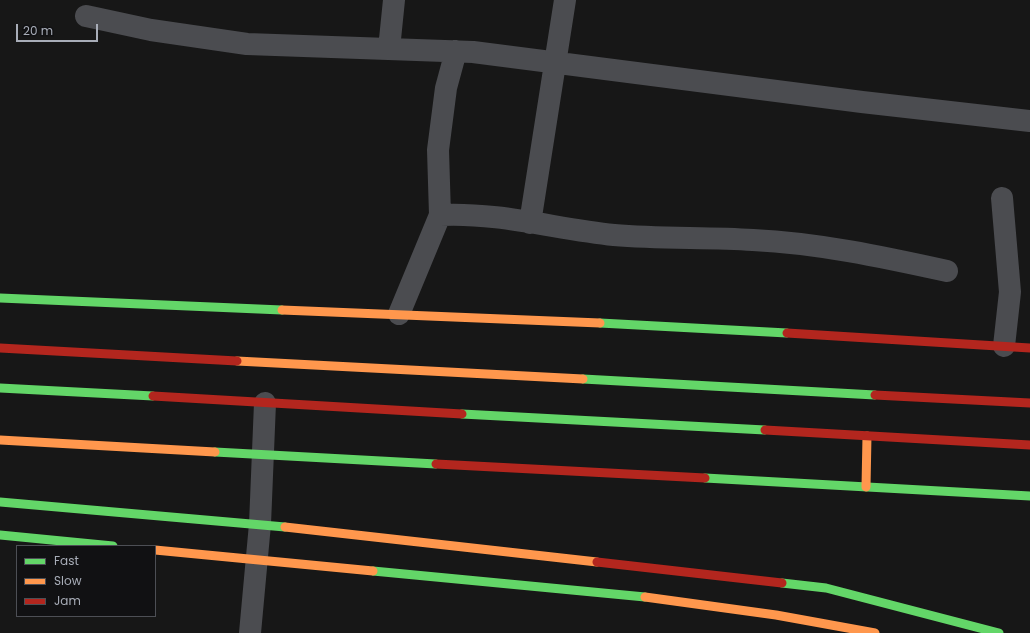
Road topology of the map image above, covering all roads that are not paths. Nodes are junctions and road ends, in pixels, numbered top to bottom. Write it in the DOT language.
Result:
graph roads {
  1 [pos="394,0"];
  2 [pos="565,0"];
  3 [pos="86,16"];
  4 [pos="389,49"];
  5 [pos="456,51"];
  6 [pos="556,62"];
  7 [pos="1030,121"];
  8 [pos="1002,198"];
  9 [pos="440,215"];
  10 [pos="530,223"];
  11 [pos="947,271"];
  12 [pos="0,298"];
  13 [pos="399,314"];
  14 [pos="1004,346"];
  15 [pos="0,348"];
  16 [pos="1030,348"];
  17 [pos="0,388"];
  18 [pos="265,403"];
  19 [pos="1030,403"];
  20 [pos="867,436"];
  21 [pos="0,440"];
  22 [pos="1030,445"];
  23 [pos="264,454"];
  24 [pos="866,487"];
  25 [pos="1030,496"];
  26 [pos="0,502"];
  27 [pos="260,524"];
  28 [pos="0,535"];
  29 [pos="102,545"];
  30 [pos="156,550"];
  31 [pos="257,560"];
  32 [pos="250,633"];
  33 [pos="875,633"];
  34 [pos="999,633"];
  1 -- 4 [label="street"];
  2 -- 6 [label="street"];
  3 -- 4 [label="street"];
  4 -- 5 [label="street"];
  5 -- 6 [label="street"];
  5 -- 9 [label="street"];
  6 -- 7 [label="street"];
  6 -- 10 [label="street"];
  8 -- 14 [label="street"];
  9 -- 10 [label="street"];
  9 -- 13 [label="street"];
  10 -- 11 [label="street"];
  12 -- 13 [label="main road"];
  13 -- 14 [label="main road"];
  14 -- 16 [label="main road"];
  15 -- 19 [label="main road"];
  17 -- 18 [label="main road"];
  18 -- 20 [label="main road"];
  18 -- 23 [label="street"];
  20 -- 22 [label="main road"];
  20 -- 24 [label="main road"];
  21 -- 23 [label="main road"];
  23 -- 24 [label="main road"];
  23 -- 27 [label="street"];
  24 -- 25 [label="main road"];
  26 -- 27 [label="main road"];
  27 -- 31 [label="street"];
  27 -- 34 [label="main road"];
  28 -- 29 [label="main road"];
  30 -- 31 [label="main road"];
  31 -- 32 [label="street"];
  31 -- 33 [label="main road"];
}
